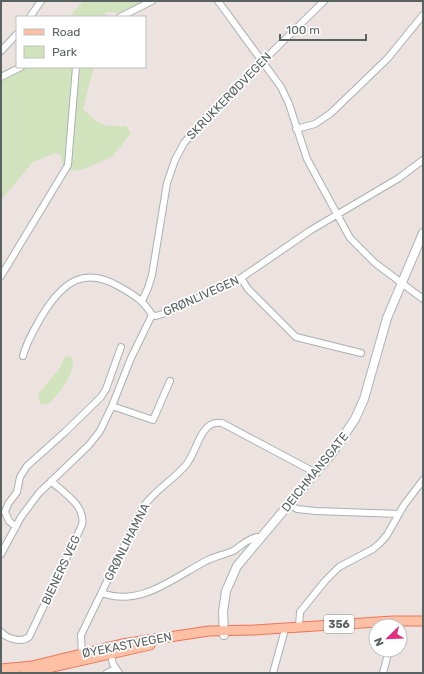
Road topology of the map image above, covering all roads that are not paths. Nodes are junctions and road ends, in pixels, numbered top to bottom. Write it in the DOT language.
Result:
graph roads {
  1 [pos="41,1"];
  2 [pos="152,1"];
  3 [pos="218,1"];
  4 [pos="324,1"];
  5 [pos="423,15"];
  6 [pos="31,16"];
  7 [pos="122,16"];
  8 [pos="16,35"];
  9 [pos="1,51"];
  10 [pos="263,61"];
  11 [pos="19,68"];
  12 [pos="76,68"];
  13 [pos="1,77"];
  14 [pos="296,129"];
  15 [pos="423,160"];
  16 [pos="336,215"];
  17 [pos="423,233"];
  18 [pos="1,276"];
  19 [pos="242,278"];
  20 [pos="401,282"];
  21 [pos="423,299"];
  22 [pos="142,301"];
  23 [pos="152,315"];
  24 [pos="121,347"];
  25 [pos="361,353"];
  26 [pos="23,356"];
  27 [pos="170,381"];
  28 [pos="112,406"];
  29 [pos="316,473"];
  30 [pos="423,480"];
  31 [pos="52,481"];
  32 [pos="289,504"];
  33 [pos="399,514"];
  34 [pos="15,526"];
  35 [pos="260,539"];
  36 [pos="1,554"];
  37 [pos="102,593"];
  38 [pos="423,621"];
  39 [pos="299,627"];
  40 [pos="1,632"];
  41 [pos="224,633"];
  42 [pos="284,633"];
  43 [pos="109,650"];
  44 [pos="82,657"];
  45 [pos="387,658"];
  46 [pos="1,669"];
  47 [pos="117,671"];
  48 [pos="25,673"];
  49 [pos="106,673"];
  50 [pos="273,673"];
  51 [pos="383,673"];
  1 -- 6 [label="street"];
  2 -- 7 [label="street"];
  3 -- 10 [label="street"];
  4 -- 10 [label="street, SKRUKKERØDVEGEN"];
  5 -- 14 [label="street"];
  8 -- 9 [label="street"];
  10 -- 14 [label="street"];
  10 -- 22 [label="street, SKRUKKERØDVEGEN"];
  11 -- 13 [label="street"];
  12 -- 18 [label="street"];
  14 -- 16 [label="street"];
  15 -- 16 [label="street, GRØNLIVEGEN"];
  16 -- 19 [label="street, GRØNLIVEGEN"];
  16 -- 20 [label="street"];
  17 -- 20 [label="street, DEICHMANSGATE"];
  19 -- 23 [label="street, GRØNLIVEGEN"];
  19 -- 25 [label="street"];
  20 -- 21 [label="street"];
  20 -- 29 [label="street, DEICHMANSGATE"];
  22 -- 23 [label="street"];
  22 -- 26 [label="street"];
  23 -- 28 [label="street, GRØNLIVEGEN"];
  24 -- 34 [label="street"];
  27 -- 28 [label="street"];
  28 -- 31 [label="street, GRØNLIVEGEN"];
  29 -- 32 [label="street, DEICHMANSGATE"];
  29 -- 37 [label="street, GRØNLIHAMNA"];
  30 -- 33 [label="street"];
  31 -- 34 [label="street, GRØNLIVEGEN"];
  31 -- 40 [label="street, BIENERS VEG"];
  32 -- 33 [label="street"];
  32 -- 35 [label="street, DEICHMANSGATE"];
  33 -- 39 [label="street"];
  34 -- 36 [label="street, GRØNLIVEGEN"];
  35 -- 37 [label="street"];
  35 -- 41 [label="street, DEICHMANSGATE"];
  37 -- 44 [label="street, GRØNLIHAMNA"];
  38 -- 39 [label="main road, ØYEKASTVEGEN / 356"];
  39 -- 41 [label="main road, ØYEKASTVEGEN / 356"];
  41 -- 43 [label="main road, ØYEKASTVEGEN / 356"];
  42 -- 50 [label="street"];
  43 -- 44 [label="main road, ØYEKASTVEGEN / 356"];
  43 -- 47 [label="street"];
  44 -- 46 [label="main road, ØYEKASTVEGEN / 356"];
  44 -- 48 [label="main road, ØYEKASTVEGEN / 356"];
  45 -- 51 [label="street"];
  47 -- 49 [label="street"];
}
